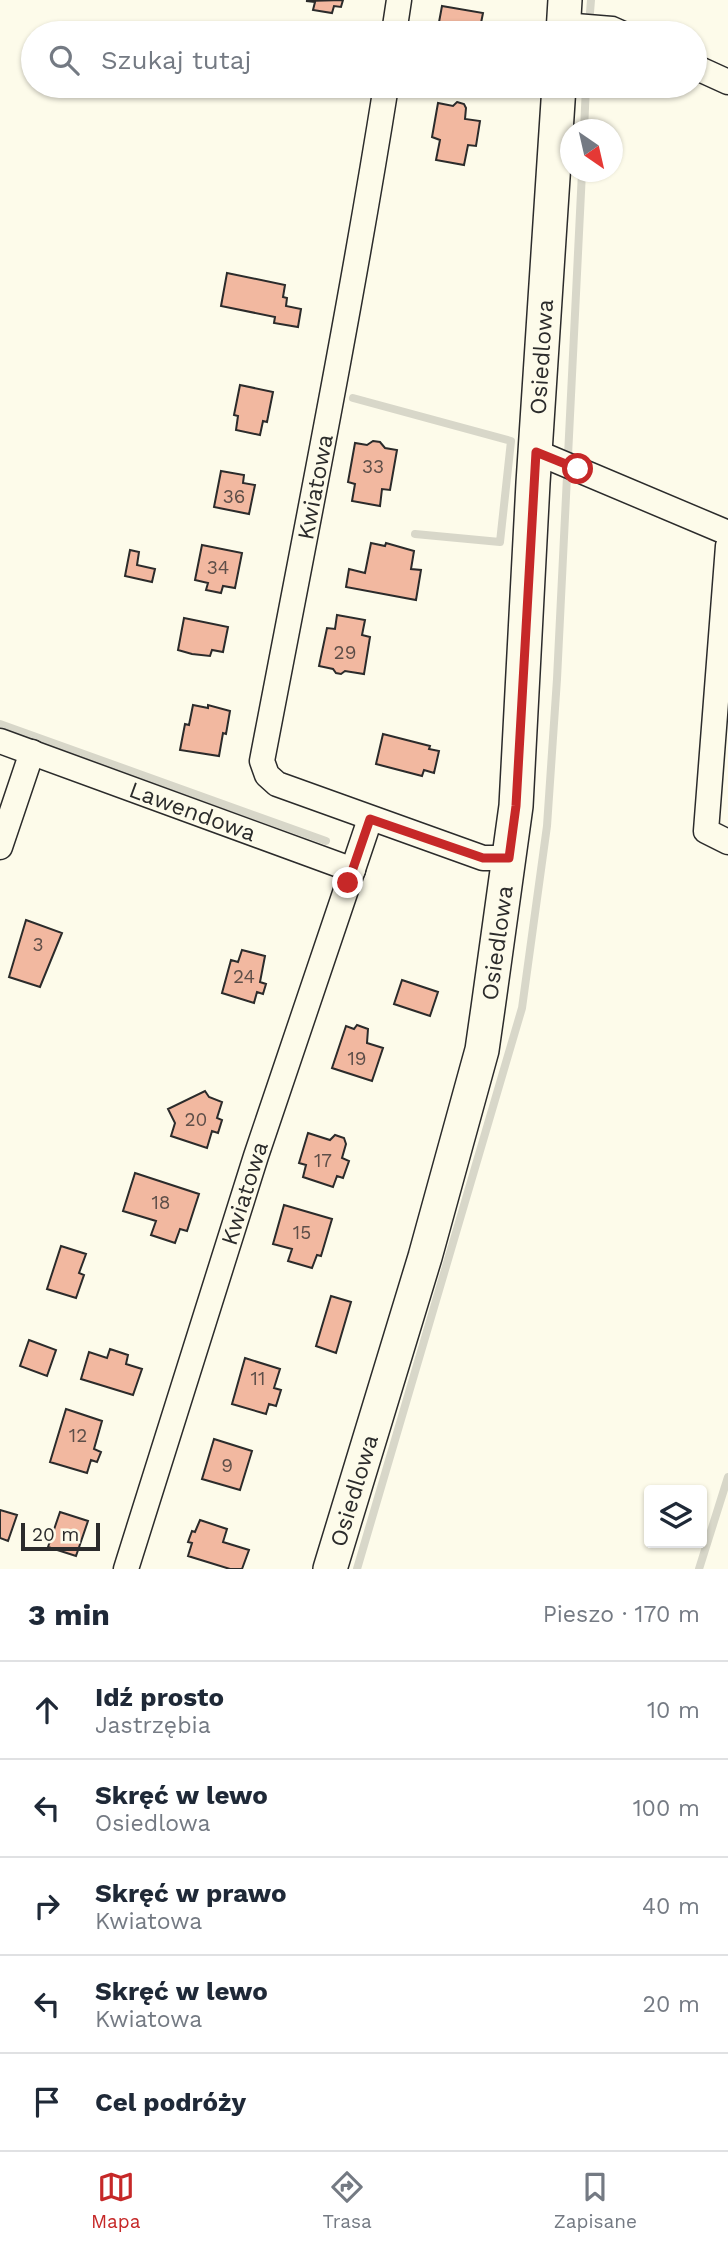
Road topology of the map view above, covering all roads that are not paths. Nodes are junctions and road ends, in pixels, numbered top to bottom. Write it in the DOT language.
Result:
graph roads {
  1 [pos="399,0"];
  2 [pos="396,21"];
  3 [pos="707,72"];
  4 [pos="728,82"];
  5 [pos="384,98"];
  6 [pos="559,98"];
  7 [pos="557,460"];
  8 [pos="728,533"];
  9 [pos="728,546"];
  10 [pos="0,741"];
  11 [pos="32,752"];
  12 [pos="370,819"];
  13 [pos="728,842"];
  14 [pos="0,847"];
  15 [pos="509,858"];
  16 [pos="352,870"];
  17 [pos="126,1569"];
  18 [pos="330,1569"];
  1 -- 2 [label="street"];
  3 -- 4 [label="street"];
  5 -- 12 [label="street, Kwiatowa"];
  6 -- 7 [label="street, Osiedlowa"];
  7 -- 8 [label="street"];
  7 -- 15 [label="street, Osiedlowa"];
  9 -- 13 [label="street"];
  10 -- 11 [label="street, Lawendowa"];
  11 -- 14 [label="street"];
  11 -- 16 [label="street, Lawendowa"];
  12 -- 15 [label="street, Kwiatowa"];
  12 -- 16 [label="street, Kwiatowa"];
  15 -- 18 [label="street, Osiedlowa"];
  16 -- 17 [label="street, Kwiatowa"];
}
